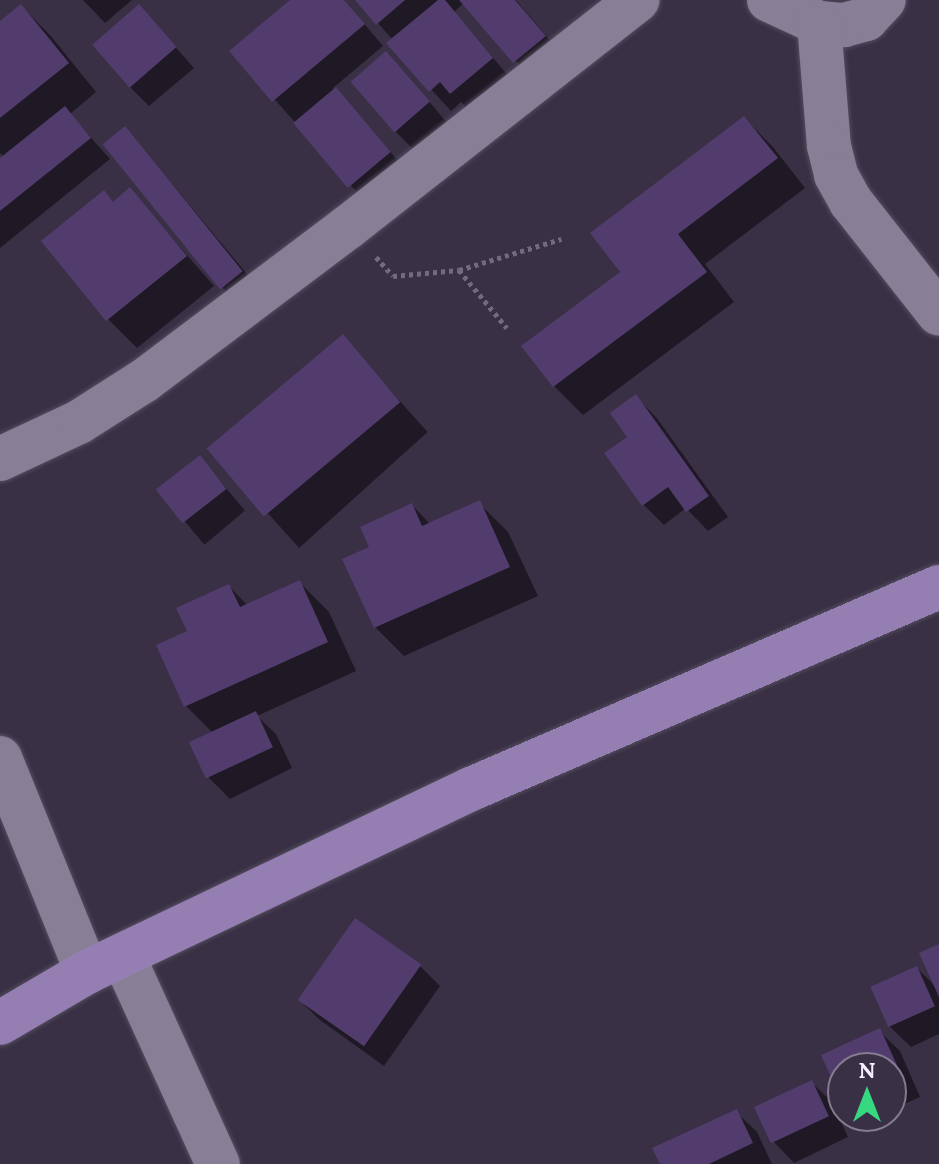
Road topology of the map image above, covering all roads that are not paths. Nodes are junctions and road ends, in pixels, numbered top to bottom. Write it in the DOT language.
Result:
graph roads {
  1 [pos="638,0"];
  2 [pos="769,0"];
  3 [pos="884,0"];
  4 [pos="819,23"];
  5 [pos="939,314"];
  6 [pos="0,459"];
  7 [pos="939,587"];
  8 [pos="0,758"];
  9 [pos="105,964"];
  10 [pos="0,1023"];
  11 [pos="218,1164"];
  1 -- 6 [label="street"];
  2 -- 4 [label="street"];
  3 -- 4 [label="street"];
  4 -- 5 [label="street"];
  7 -- 9 [label="main road"];
  8 -- 9 [label="street"];
  9 -- 10 [label="main road"];
  9 -- 11 [label="street"];
}
